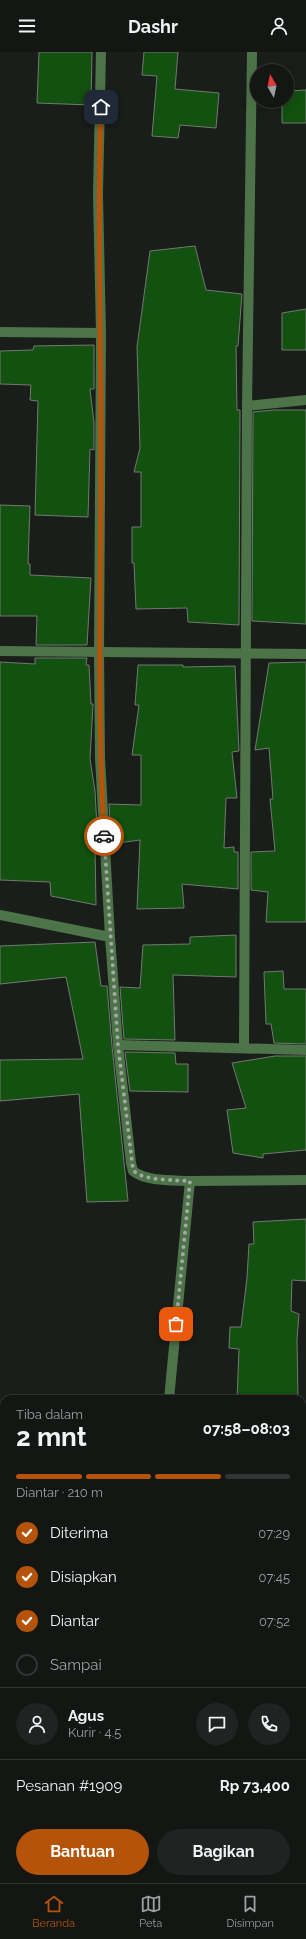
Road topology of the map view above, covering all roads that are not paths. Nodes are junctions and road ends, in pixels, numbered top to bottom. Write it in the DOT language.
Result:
graph roads {
  1 [pos="101,52"];
  2 [pos="252,52"];
  3 [pos="0,332"];
  4 [pos="101,333"];
  5 [pos="306,400"];
  6 [pos="247,406"];
  7 [pos="0,651"];
  8 [pos="99,652"];
  9 [pos="247,652"];
  10 [pos="306,654"];
  11 [pos="0,915"];
  12 [pos="110,937"];
  13 [pos="118,1045"];
  14 [pos="244,1048"];
  15 [pos="306,1050"];
  16 [pos="306,1180"];
  17 [pos="190,1181"];
  18 [pos="168,1395"];
  1 -- 4 [label="street"];
  2 -- 6 [label="street"];
  3 -- 4 [label="street"];
  4 -- 8 [label="street"];
  5 -- 6 [label="street"];
  6 -- 9 [label="street"];
  7 -- 8 [label="street"];
  8 -- 9 [label="street"];
  8 -- 12 [label="street"];
  9 -- 10 [label="street"];
  9 -- 14 [label="street"];
  11 -- 12 [label="street"];
  12 -- 13 [label="street"];
  13 -- 14 [label="street"];
  13 -- 17 [label="street"];
  14 -- 15 [label="street"];
  16 -- 17 [label="street"];
  17 -- 18 [label="street"];
}
